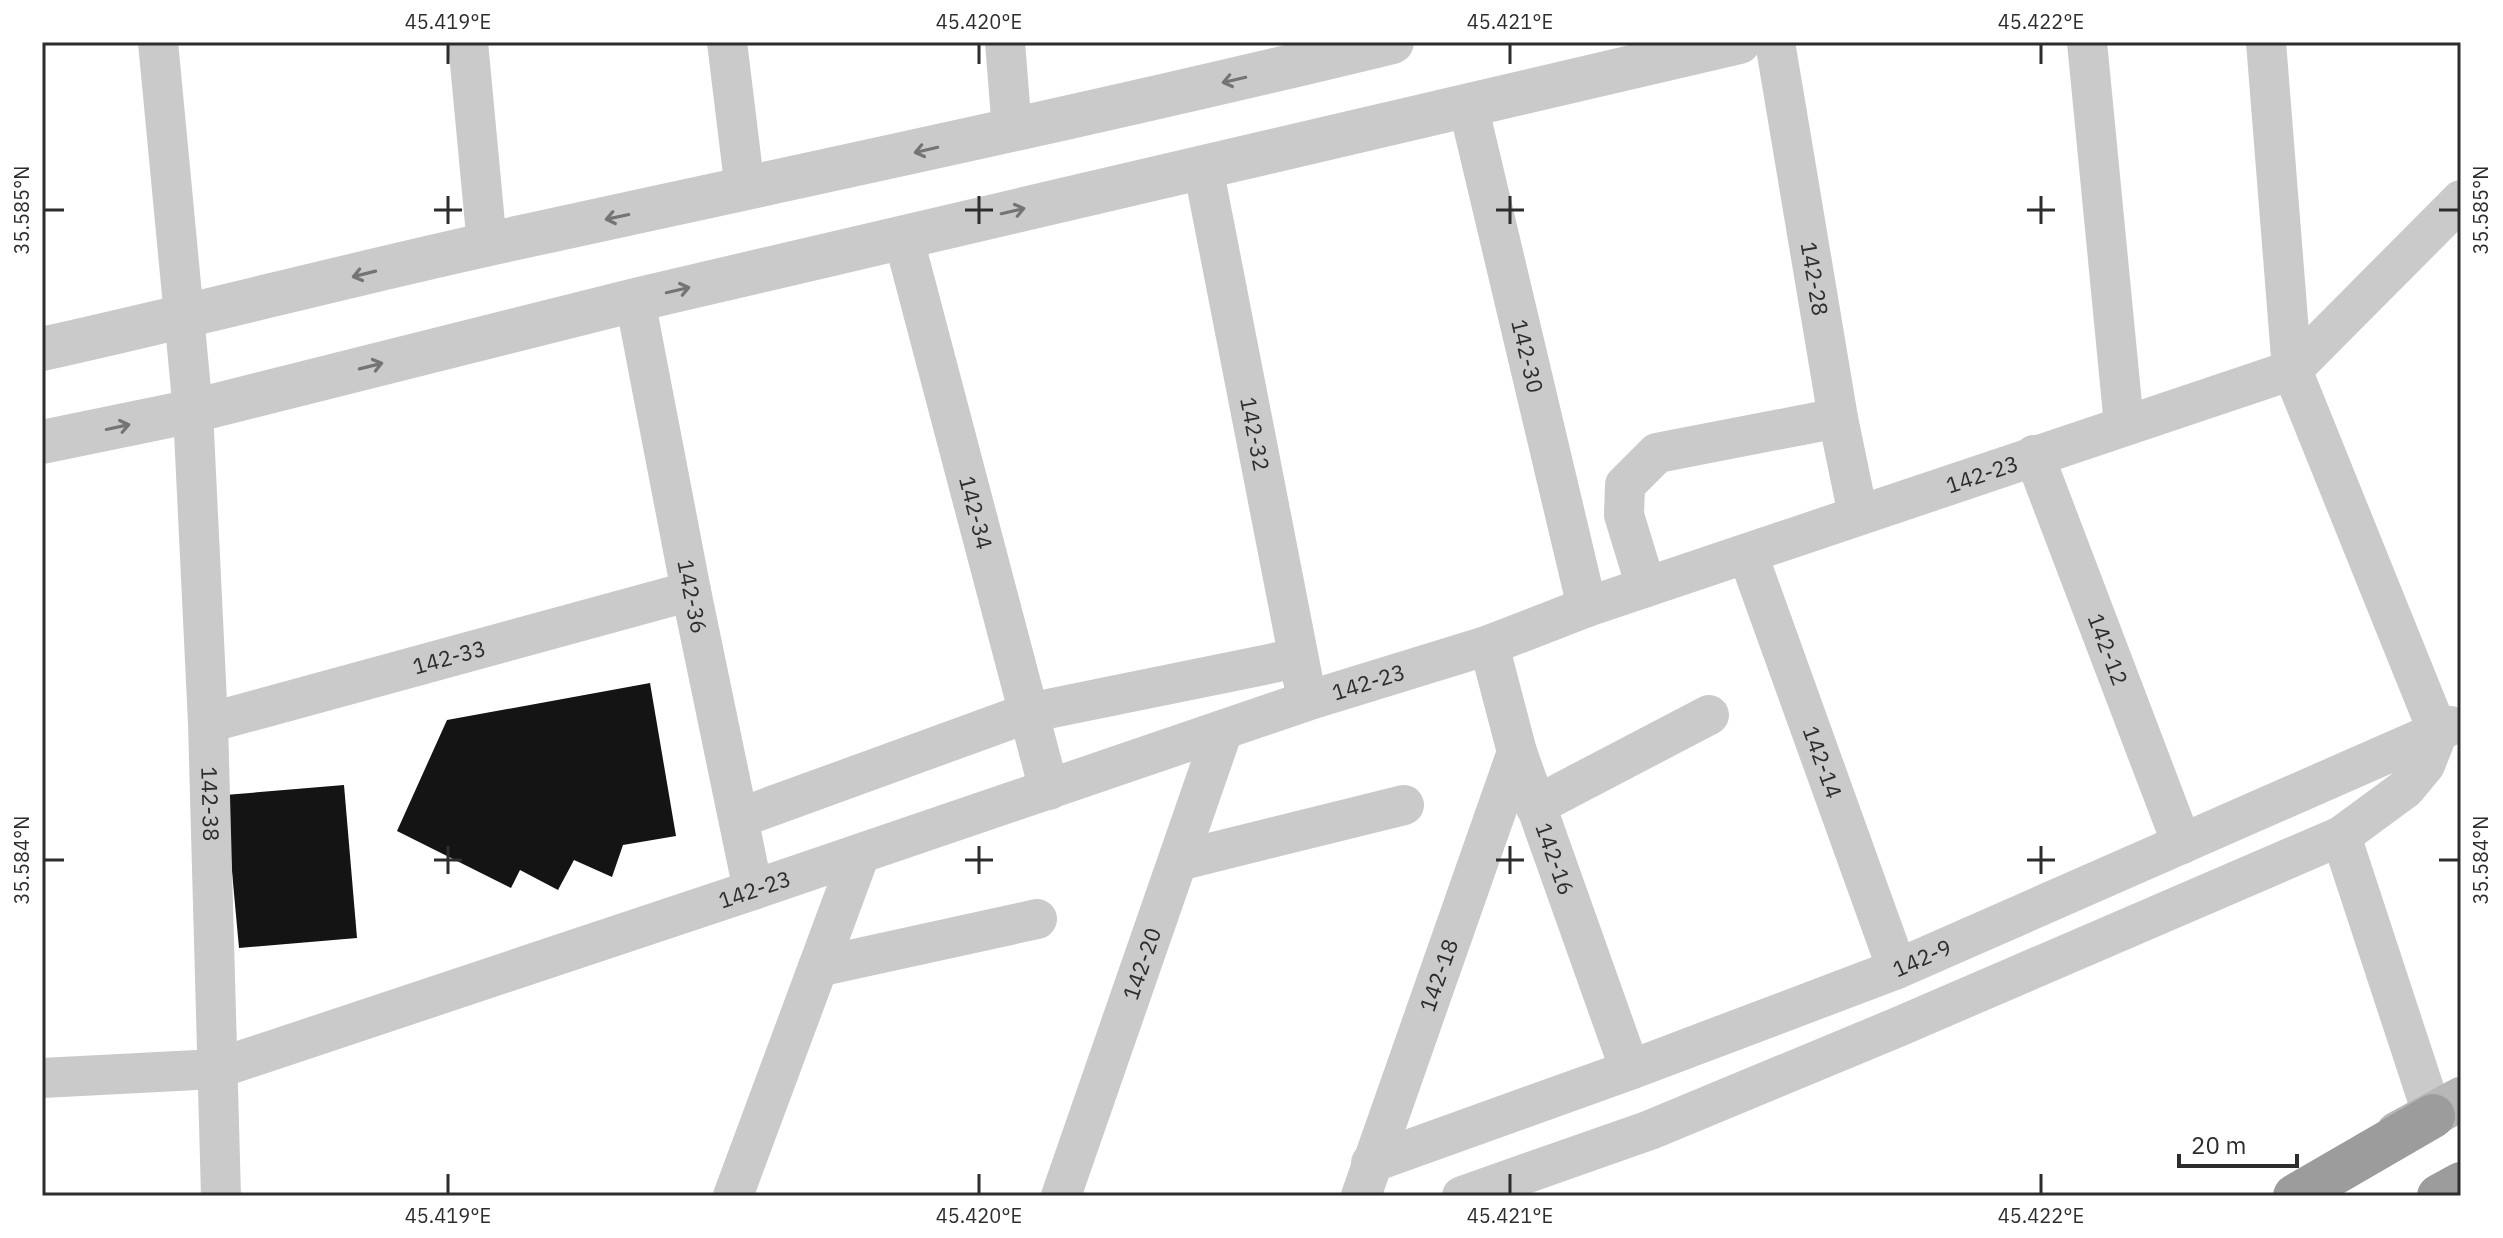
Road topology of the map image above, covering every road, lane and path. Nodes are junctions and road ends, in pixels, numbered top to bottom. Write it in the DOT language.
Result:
graph roads {
  1 [pos="158,42"];
  2 [pos="468,42"];
  3 [pos="727,42"];
  4 [pos="1005,42"];
  5 [pos="1392,42"];
  6 [pos="1739,42"];
  7 [pos="1775,42"];
  8 [pos="2087,42"];
  9 [pos="2266,42"];
  10 [pos="1296,54"];
  11 [pos="1468,105"];
  12 [pos="1012,131"];
  13 [pos="1203,167"];
  14 [pos="745,190"];
  15 [pos="2461,200"];
  16 [pos="903,236"];
  17 [pos="487,245"];
  18 [pos="635,300"];
  19 [pos="185,317"];
  20 [pos="42,349"];
  21 [pos="2292,370"];
  22 [pos="193,411"];
  23 [pos="1838,418"];
  24 [pos="2124,425"];
  25 [pos="42,442"];
  26 [pos="2034,455"];
  27 [pos="1858,515"];
  28 [pos="1748,555"];
  29 [pos="1646,587"];
  30 [pos="691,591"];
  31 [pos="1587,607"];
  32 [pos="1489,645"];
  33 [pos="1298,658"];
  34 [pos="1307,701"];
  35 [pos="1028,713"];
  36 [pos="1709,715"];
  37 [pos="208,723"];
  38 [pos="2449,726"];
  39 [pos="1223,730"];
  40 [pos="1517,752"];
  41 [pos="1049,790"];
  42 [pos="1404,805"];
  43 [pos="1535,806"];
  44 [pos="739,818"];
  45 [pos="2341,836"];
  46 [pos="2182,844"];
  47 [pos="860,854"];
  48 [pos="1178,861"];
  49 [pos="753,890"];
  50 [pos="1037,919"];
  51 [pos="818,967"];
  52 [pos="1897,969"];
  53 [pos="216,1069"];
  54 [pos="1630,1070"];
  55 [pos="42,1078"];
  56 [pos="2447,1108"];
  57 [pos="1366,1179"];
  58 [pos="2461,1184"];
  59 [pos="221,1196"];
  60 [pos="733,1196"];
  61 [pos="1061,1196"];
  62 [pos="1462,1196"];
  63 [pos="2270,1196"];
  64 [pos="2295,1196"];
  65 [pos="2439,1196"];
  1 -- 19 [label="street, 142-38"];
  2 -- 17 [label="street"];
  3 -- 14 [label="street"];
  4 -- 12 [label="street"];
  5 -- 10 [label="street"];
  6 -- 11 [label="street"];
  7 -- 23 [label="street, 142-28"];
  8 -- 24 [label="street"];
  9 -- 21 [label="street"];
  10 -- 12 [label="street, one-way"];
  11 -- 13 [label="street"];
  11 -- 31 [label="street, 142-30"];
  12 -- 14 [label="street, one-way"];
  16 -- 13 [label="street, one-way"];
  13 -- 33 [label="street, 142-32"];
  14 -- 17 [label="street, one-way"];
  15 -- 21 [label="street, 142-23"];
  18 -- 16 [label="street, one-way"];
  16 -- 35 [label="street, 142-34"];
  17 -- 19 [label="street, one-way"];
  22 -- 18 [label="street, one-way"];
  18 -- 30 [label="street, 142-36"];
  19 -- 20 [label="street"];
  19 -- 22 [label="street, 142-38"];
  21 -- 24 [label="street, 142-23"];
  21 -- 38 [label="street"];
  25 -- 22 [label="street, one-way"];
  22 -- 37 [label="street, 142-38"];
  23 -- 27 [label="street, 142-28"];
  23 -- 29 [label="street"];
  24 -- 26 [label="street, 142-23"];
  26 -- 27 [label="street, 142-23"];
  26 -- 46 [label="street, 142-12"];
  27 -- 28 [label="street, 142-23"];
  28 -- 29 [label="street, 142-23"];
  28 -- 52 [label="street, 142-14"];
  29 -- 31 [label="street, 142-23"];
  30 -- 37 [label="street, 142-33"];
  30 -- 44 [label="street, 142-36"];
  31 -- 32 [label="street, 142-23"];
  32 -- 34 [label="street, 142-23"];
  32 -- 40 [label="street, 142-16"];
  33 -- 34 [label="street, 142-32"];
  33 -- 35 [label="street"];
  34 -- 39 [label="street, 142-23"];
  35 -- 41 [label="street, 142-34"];
  35 -- 44 [label="street"];
  36 -- 43 [label="street"];
  37 -- 53 [label="street, 142-38"];
  38 -- 45 [label="street"];
  38 -- 46 [label="street, 142-9"];
  39 -- 41 [label="street, 142-23"];
  39 -- 48 [label="street, 142-20"];
  40 -- 43 [label="street, 142-16"];
  40 -- 57 [label="street, 142-18"];
  41 -- 47 [label="street, 142-23"];
  42 -- 48 [label="street"];
  43 -- 54 [label="street, 142-16"];
  44 -- 49 [label="street, 142-36"];
  45 -- 56 [label="street"];
  45 -- 62 [label="street"];
  46 -- 52 [label="street, 142-9"];
  47 -- 49 [label="street, 142-23"];
  47 -- 51 [label="street"];
  48 -- 61 [label="street, 142-20"];
  49 -- 53 [label="street, 142-23"];
  50 -- 51 [label="street"];
  51 -- 60 [label="street"];
  52 -- 54 [label="street, 142-9"];
  53 -- 55 [label="street, 142-23"];
  53 -- 59 [label="street, 142-38"];
  54 -- 57 [label="street, 142-9"];
  56 -- 63 [label="main road"];
  56 -- 64 [label="highway"];
  58 -- 65 [label="highway"];
}
